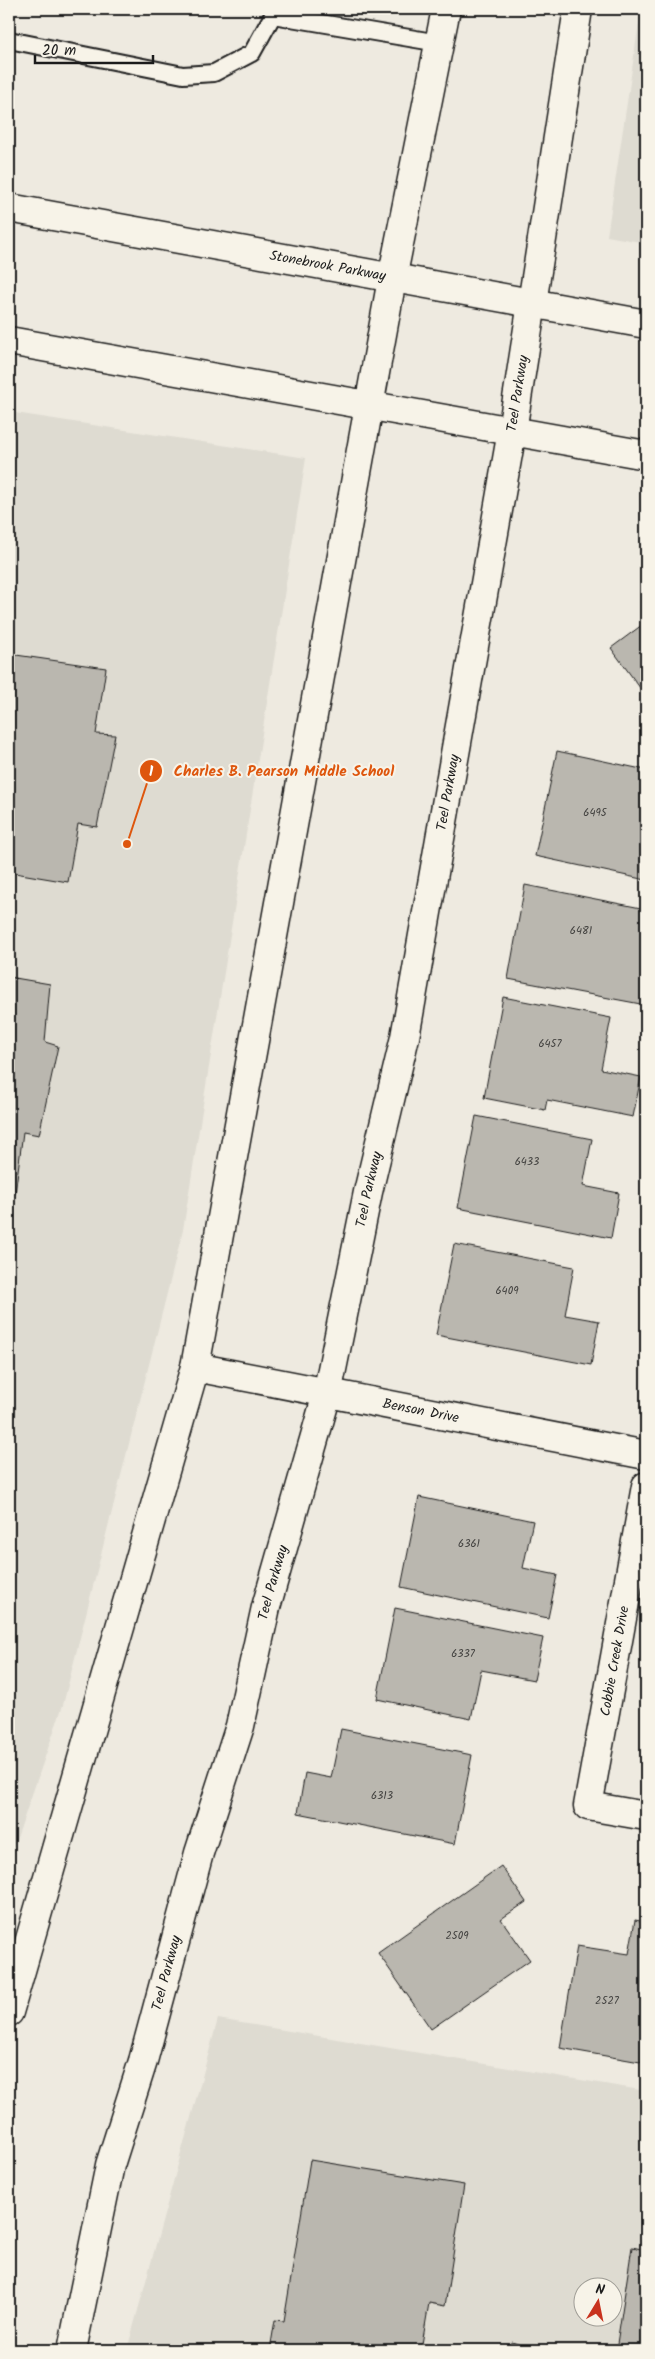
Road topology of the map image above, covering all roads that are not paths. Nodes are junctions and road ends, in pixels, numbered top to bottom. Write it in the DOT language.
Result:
graph roads {
  1 [pos="446,9"];
  2 [pos="578,9"];
  3 [pos="274,12"];
  4 [pos="9,40"];
  5 [pos="439,42"];
  6 [pos="9,208"];
  7 [pos="392,279"];
  8 [pos="533,303"];
  9 [pos="646,324"];
  10 [pos="9,341"];
  11 [pos="369,405"];
  12 [pos="512,431"];
  13 [pos="646,455"];
  14 [pos="195,1367"];
  15 [pos="327,1394"];
  16 [pos="646,1455"];
  17 [pos="646,1486"];
  18 [pos="646,1816"];
  19 [pos="9,2012"];
  20 [pos="72,2350"];
  1 -- 5 [label="main road"];
  2 -- 8 [label="main road, Teel Parkway"];
  3 -- 4 [label="lane"];
  3 -- 5 [label="lane"];
  5 -- 7 [label="main road"];
  6 -- 7 [label="main road, Stonebrook Parkway"];
  7 -- 8 [label="main road, Stonebrook Parkway"];
  7 -- 11 [label="main road"];
  8 -- 9 [label="main road, Stonebrook Parkway"];
  8 -- 12 [label="main road, Teel Parkway"];
  10 -- 11 [label="main road"];
  11 -- 12 [label="main road"];
  11 -- 14 [label="main road"];
  12 -- 13 [label="main road"];
  12 -- 15 [label="main road, Teel Parkway"];
  14 -- 15 [label="main road, Benson Drive"];
  14 -- 19 [label="main road"];
  15 -- 16 [label="main road, Benson Drive"];
  15 -- 20 [label="main road, Teel Parkway"];
  17 -- 18 [label="main road, Cobbie Creek Drive"];
}
